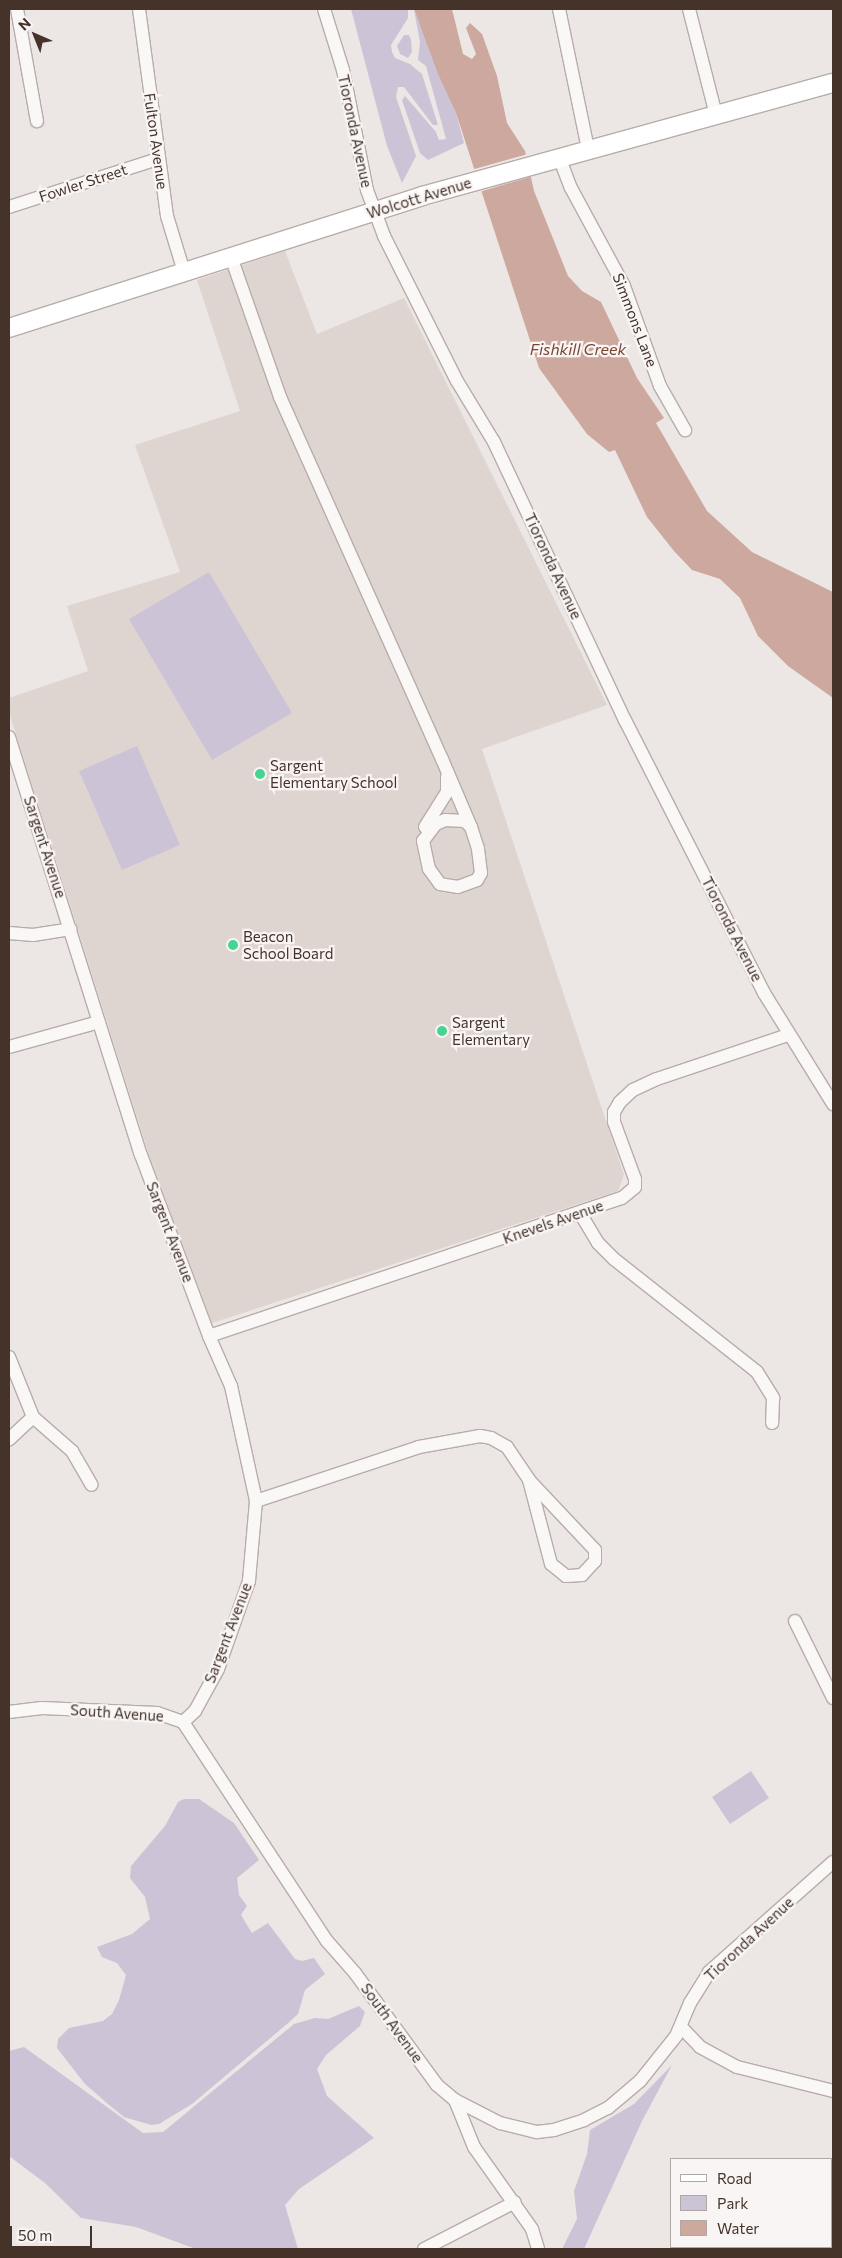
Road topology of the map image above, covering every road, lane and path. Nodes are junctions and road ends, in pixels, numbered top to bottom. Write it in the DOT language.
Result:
graph roads {
  1 [pos="17,9"];
  2 [pos="139,9"];
  3 [pos="324,9"];
  4 [pos="559,9"];
  5 [pos="689,9"];
  6 [pos="833,83"];
  7 [pos="716,115"];
  8 [pos="37,121"];
  9 [pos="588,149"];
  10 [pos="555,158"];
  11 [pos="158,159"];
  12 [pos="9,207"];
  13 [pos="381,209"];
  14 [pos="231,257"];
  15 [pos="184,272"];
  16 [pos="9,328"];
  17 [pos="685,430"];
  18 [pos="9,737"];
  19 [pos="448,772"];
  20 [pos="471,827"];
  21 [pos="423,841"];
  22 [pos="71,929"];
  23 [pos="9,933"];
  24 [pos="99,1022"];
  25 [pos="788,1035"];
  26 [pos="9,1047"];
  27 [pos="833,1104"];
  28 [pos="580,1213"];
  29 [pos="209,1336"];
  30 [pos="9,1357"];
  31 [pos="33,1417"];
  32 [pos="772,1423"];
  33 [pos="9,1439"];
  34 [pos="529,1480"];
  35 [pos="92,1485"];
  36 [pos="256,1500"];
  37 [pos="795,1621"];
  38 [pos="833,1698"];
  39 [pos="9,1712"];
  40 [pos="183,1722"];
  41 [pos="833,1862"];
  42 [pos="680,2027"];
  43 [pos="833,2091"];
  44 [pos="455,2100"];
  45 [pos="516,2202"];
  46 [pos="424,2249"];
  47 [pos="538,2249"];
  1 -- 8 [label="street"];
  2 -- 11 [label="street, Fulton Avenue"];
  3 -- 13 [label="street, Tioronda Avenue"];
  4 -- 9 [label="street"];
  5 -- 7 [label="street"];
  6 -- 7 [label="main road, Wolcott Avenue"];
  7 -- 9 [label="main road, Wolcott Avenue"];
  9 -- 10 [label="main road, Wolcott Avenue"];
  10 -- 13 [label="main road, Wolcott Avenue"];
  10 -- 17 [label="street, Simmons Lane"];
  11 -- 12 [label="street, Fowler Street"];
  11 -- 15 [label="street, Fulton Avenue"];
  13 -- 14 [label="main road, Wolcott Avenue"];
  13 -- 25 [label="street, Tioronda Avenue"];
  14 -- 15 [label="main road, Wolcott Avenue"];
  14 -- 19 [label="street"];
  15 -- 16 [label="main road, Wolcott Avenue"];
  18 -- 22 [label="street, Sargent Avenue"];
  19 -- 20 [label="street"];
  19 -- 21 [label="street"];
  20 -- 21 [label="street"];
  20 -- 21 [label="street"];
  22 -- 23 [label="street"];
  22 -- 24 [label="street, Sargent Avenue"];
  24 -- 26 [label="street"];
  24 -- 29 [label="street, Sargent Avenue"];
  25 -- 27 [label="street, Tioronda Avenue"];
  25 -- 28 [label="street, Knevels Avenue"];
  28 -- 29 [label="street, Knevels Avenue"];
  28 -- 32 [label="street"];
  29 -- 36 [label="street, Sargent Avenue"];
  30 -- 31 [label="street"];
  31 -- 33 [label="street"];
  31 -- 35 [label="street"];
  34 -- 34 [label="street"];
  34 -- 36 [label="street"];
  36 -- 40 [label="street, Sargent Avenue"];
  37 -- 38 [label="street"];
  39 -- 40 [label="street, South Avenue"];
  40 -- 44 [label="street, South Avenue"];
  41 -- 42 [label="street, Tioronda Avenue"];
  42 -- 43 [label="street"];
  42 -- 44 [label="street, South Avenue"];
  44 -- 45 [label="street"];
  45 -- 46 [label="street"];
  45 -- 47 [label="street"];
}
